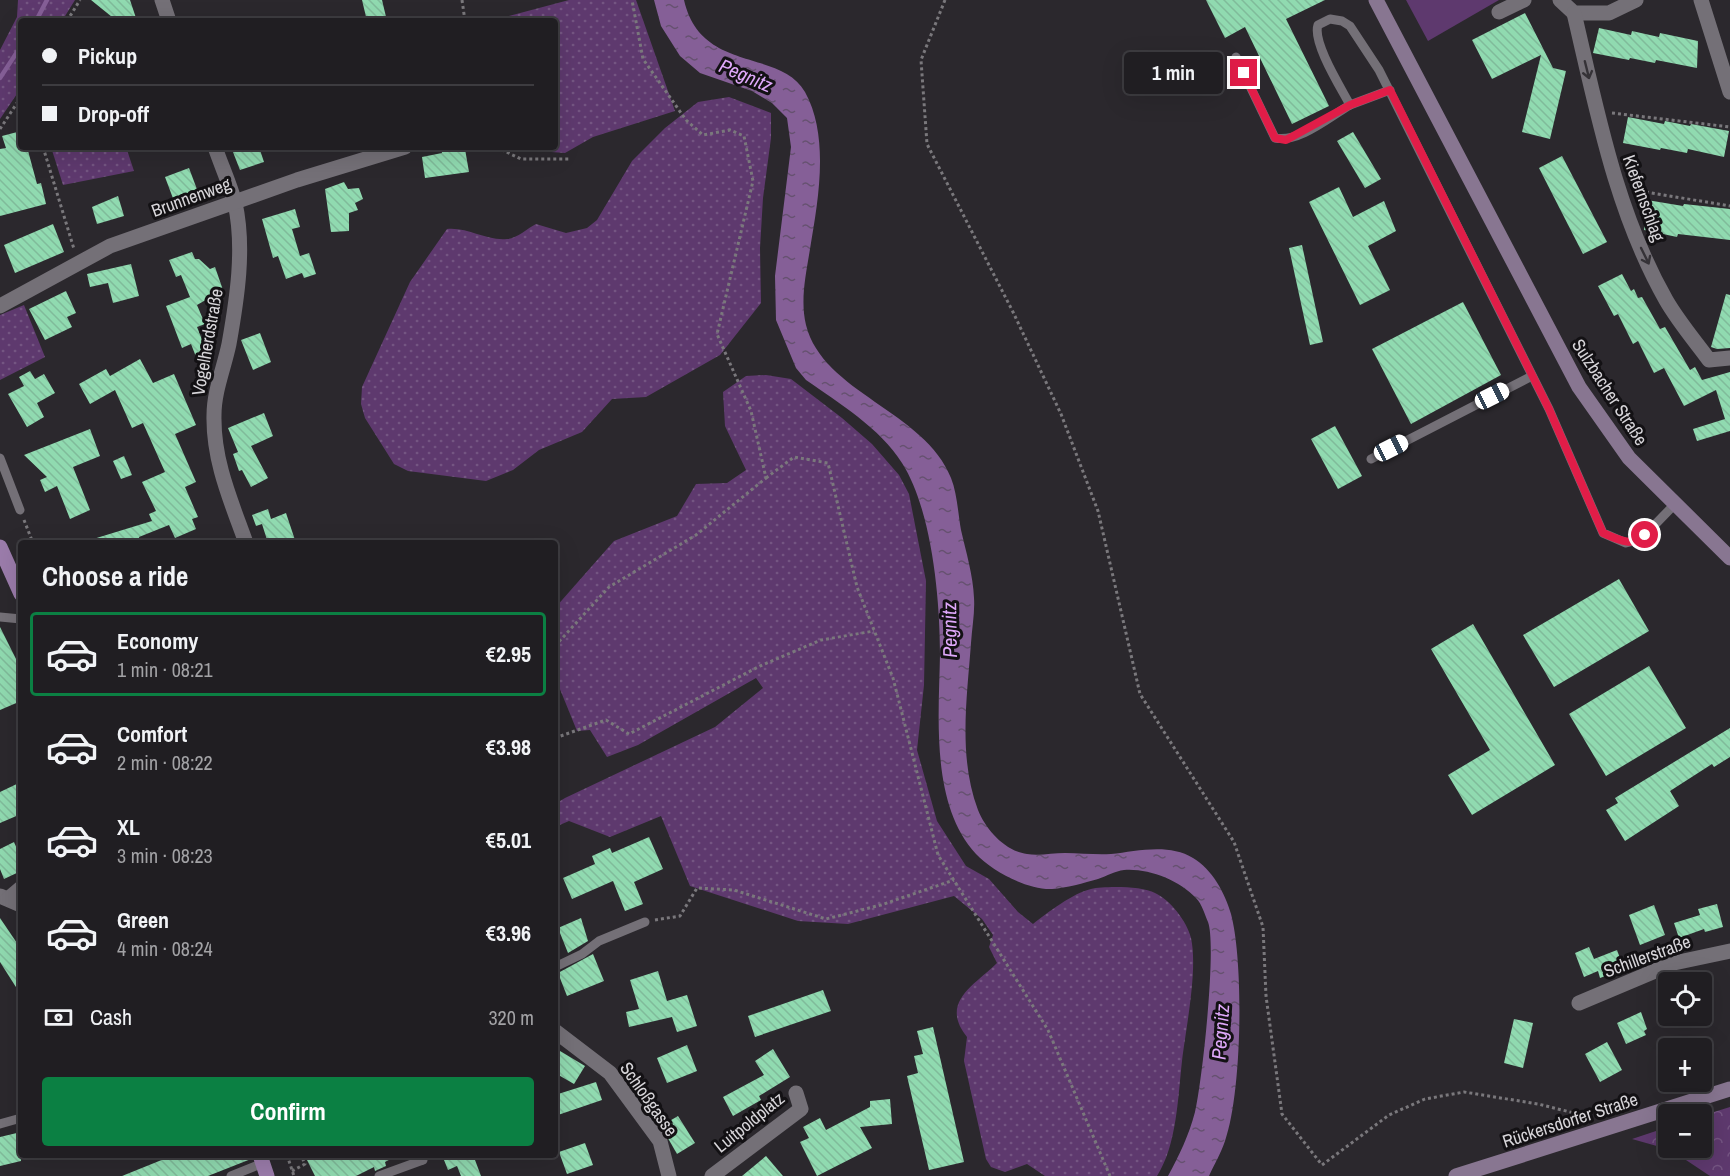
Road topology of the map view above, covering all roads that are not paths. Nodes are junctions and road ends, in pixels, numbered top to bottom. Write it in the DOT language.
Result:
graph roads {
  1 [pos="162,0"];
  2 [pos="1376,0"];
  3 [pos="1524,0"];
  4 [pos="1560,0"];
  5 [pos="1636,0"];
  6 [pos="1701,0"];
  7 [pos="1499,12"];
  8 [pos="1574,13"];
  9 [pos="168,18"];
  10 [pos="1236,57"];
  11 [pos="1390,90"];
  12 [pos="1730,92"];
  13 [pos="1350,105"];
  14 [pos="216,150"];
  15 [pos="396,150"];
  16 [pos="234,202"];
  17 [pos="0,306"];
  18 [pos="1730,357"];
  19 [pos="1532,376"];
  20 [pos="0,458"];
  21 [pos="1371,459"];
  22 [pos="1675,504"];
  23 [pos="20,510"];
  24 [pos="245,540"];
  25 [pos="0,547"];
  26 [pos="1729,555"];
  27 [pos="18,587"];
  28 [pos="0,617"];
  29 [pos="18,619"];
  30 [pos="645,922"];
  31 [pos="1730,951"];
  32 [pos="558,966"];
  33 [pos="1579,1003"];
  34 [pos="558,1033"];
  35 [pos="1730,1089"];
  36 [pos="796,1093"];
  37 [pos="18,1119"];
  38 [pos="0,1124"];
  39 [pos="423,1160"];
  40 [pos="263,1164"];
  41 [pos="231,1176"];
  42 [pos="380,1176"];
  43 [pos="669,1176"];
  44 [pos="712,1176"];
  45 [pos="1456,1176"];
  1 -- 9 [label="street"];
  2 -- 22 [label="main road, Sulzbacher Straße"];
  3 -- 7 [label="street"];
  4 -- 8 [label="street"];
  5 -- 8 [label="street"];
  6 -- 12 [label="street"];
  8 -- 18 [label="street, Kiefernschlag, one-way"];
  10 -- 13 [label="lane"];
  11 -- 13 [label="lane"];
  11 -- 13 [label="lane"];
  11 -- 19 [label="lane"];
  14 -- 16 [label="street, Vogelherdstraße"];
  15 -- 16 [label="street, Brunnenweg"];
  16 -- 17 [label="street, Brunnenweg"];
  16 -- 24 [label="street, Vogelherdstraße"];
  19 -- 21 [label="lane"];
  19 -- 22 [label="lane"];
  20 -- 23 [label="lane"];
  22 -- 26 [label="main road, Sulzbacher Straße"];
  25 -- 27 [label="main road"];
  28 -- 29 [label="lane"];
  30 -- 32 [label="lane"];
  31 -- 33 [label="street, Schillerstraße"];
  34 -- 43 [label="street, Schloßgasse"];
  35 -- 45 [label="main road, Rückersdorfer Straße"];
  36 -- 44 [label="street, Luitpoldplatz"];
  37 -- 38 [label="lane"];
  39 -- 42 [label="lane"];
  40 -- 41 [label="lane"];
}
